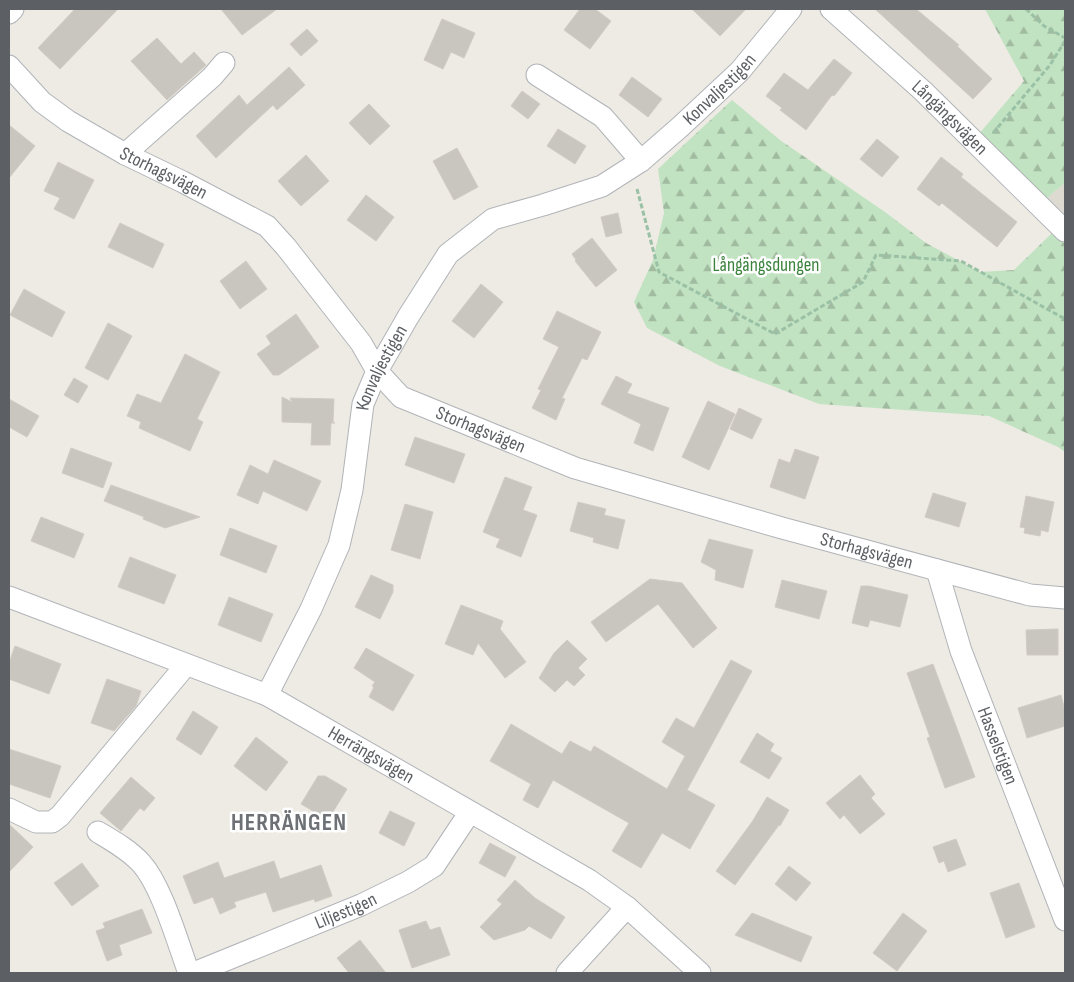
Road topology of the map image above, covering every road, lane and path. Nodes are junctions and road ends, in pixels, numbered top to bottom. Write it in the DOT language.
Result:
graph roads {
  1 [pos="13,9"];
  2 [pos="790,9"];
  3 [pos="831,9"];
  4 [pos="1026,9"];
  5 [pos="9,13"];
  6 [pos="1065,40"];
  7 [pos="224,63"];
  8 [pos="9,66"];
  9 [pos="537,75"];
  10 [pos="980,148"];
  11 [pos="125,154"];
  12 [pos="636,164"];
  13 [pos="1065,231"];
  14 [pos="1065,319"];
  15 [pos="377,371"];
  16 [pos="937,570"];
  17 [pos="9,598"];
  18 [pos="1065,598"];
  19 [pos="186,665"];
  20 [pos="268,695"];
  21 [pos="9,809"];
  22 [pos="470,812"];
  23 [pos="98,832"];
  24 [pos="627,907"];
  25 [pos="1065,920"];
  26 [pos="189,973"];
  27 [pos="194,973"];
  28 [pos="567,973"];
  29 [pos="700,973"];
  1 -- 5 [label="street"];
  2 -- 12 [label="street, Konvaljestigen"];
  3 -- 10 [label="street, Långängsvägen"];
  4 -- 6 [label="path"];
  6 -- 10 [label="path"];
  7 -- 11 [label="street"];
  8 -- 11 [label="street, Storhagsvägen"];
  9 -- 12 [label="street"];
  10 -- 13 [label="street, Långängsvägen"];
  11 -- 15 [label="street, Storhagsvägen"];
  12 -- 14 [label="path"];
  12 -- 15 [label="street, Konvaljestigen"];
  15 -- 16 [label="street, Storhagsvägen"];
  15 -- 20 [label="street, Konvaljestigen"];
  16 -- 18 [label="street, Storhagsvägen"];
  16 -- 25 [label="street, Hasselstigen"];
  17 -- 19 [label="street, Herrängsvägen"];
  19 -- 20 [label="street, Herrängsvägen"];
  19 -- 21 [label="street"];
  20 -- 22 [label="street, Herrängsvägen"];
  22 -- 24 [label="street, Herrängsvägen"];
  22 -- 27 [label="street, Liljestigen"];
  23 -- 26 [label="street"];
  24 -- 28 [label="street"];
  24 -- 29 [label="street, Herrängsvägen"];
}
